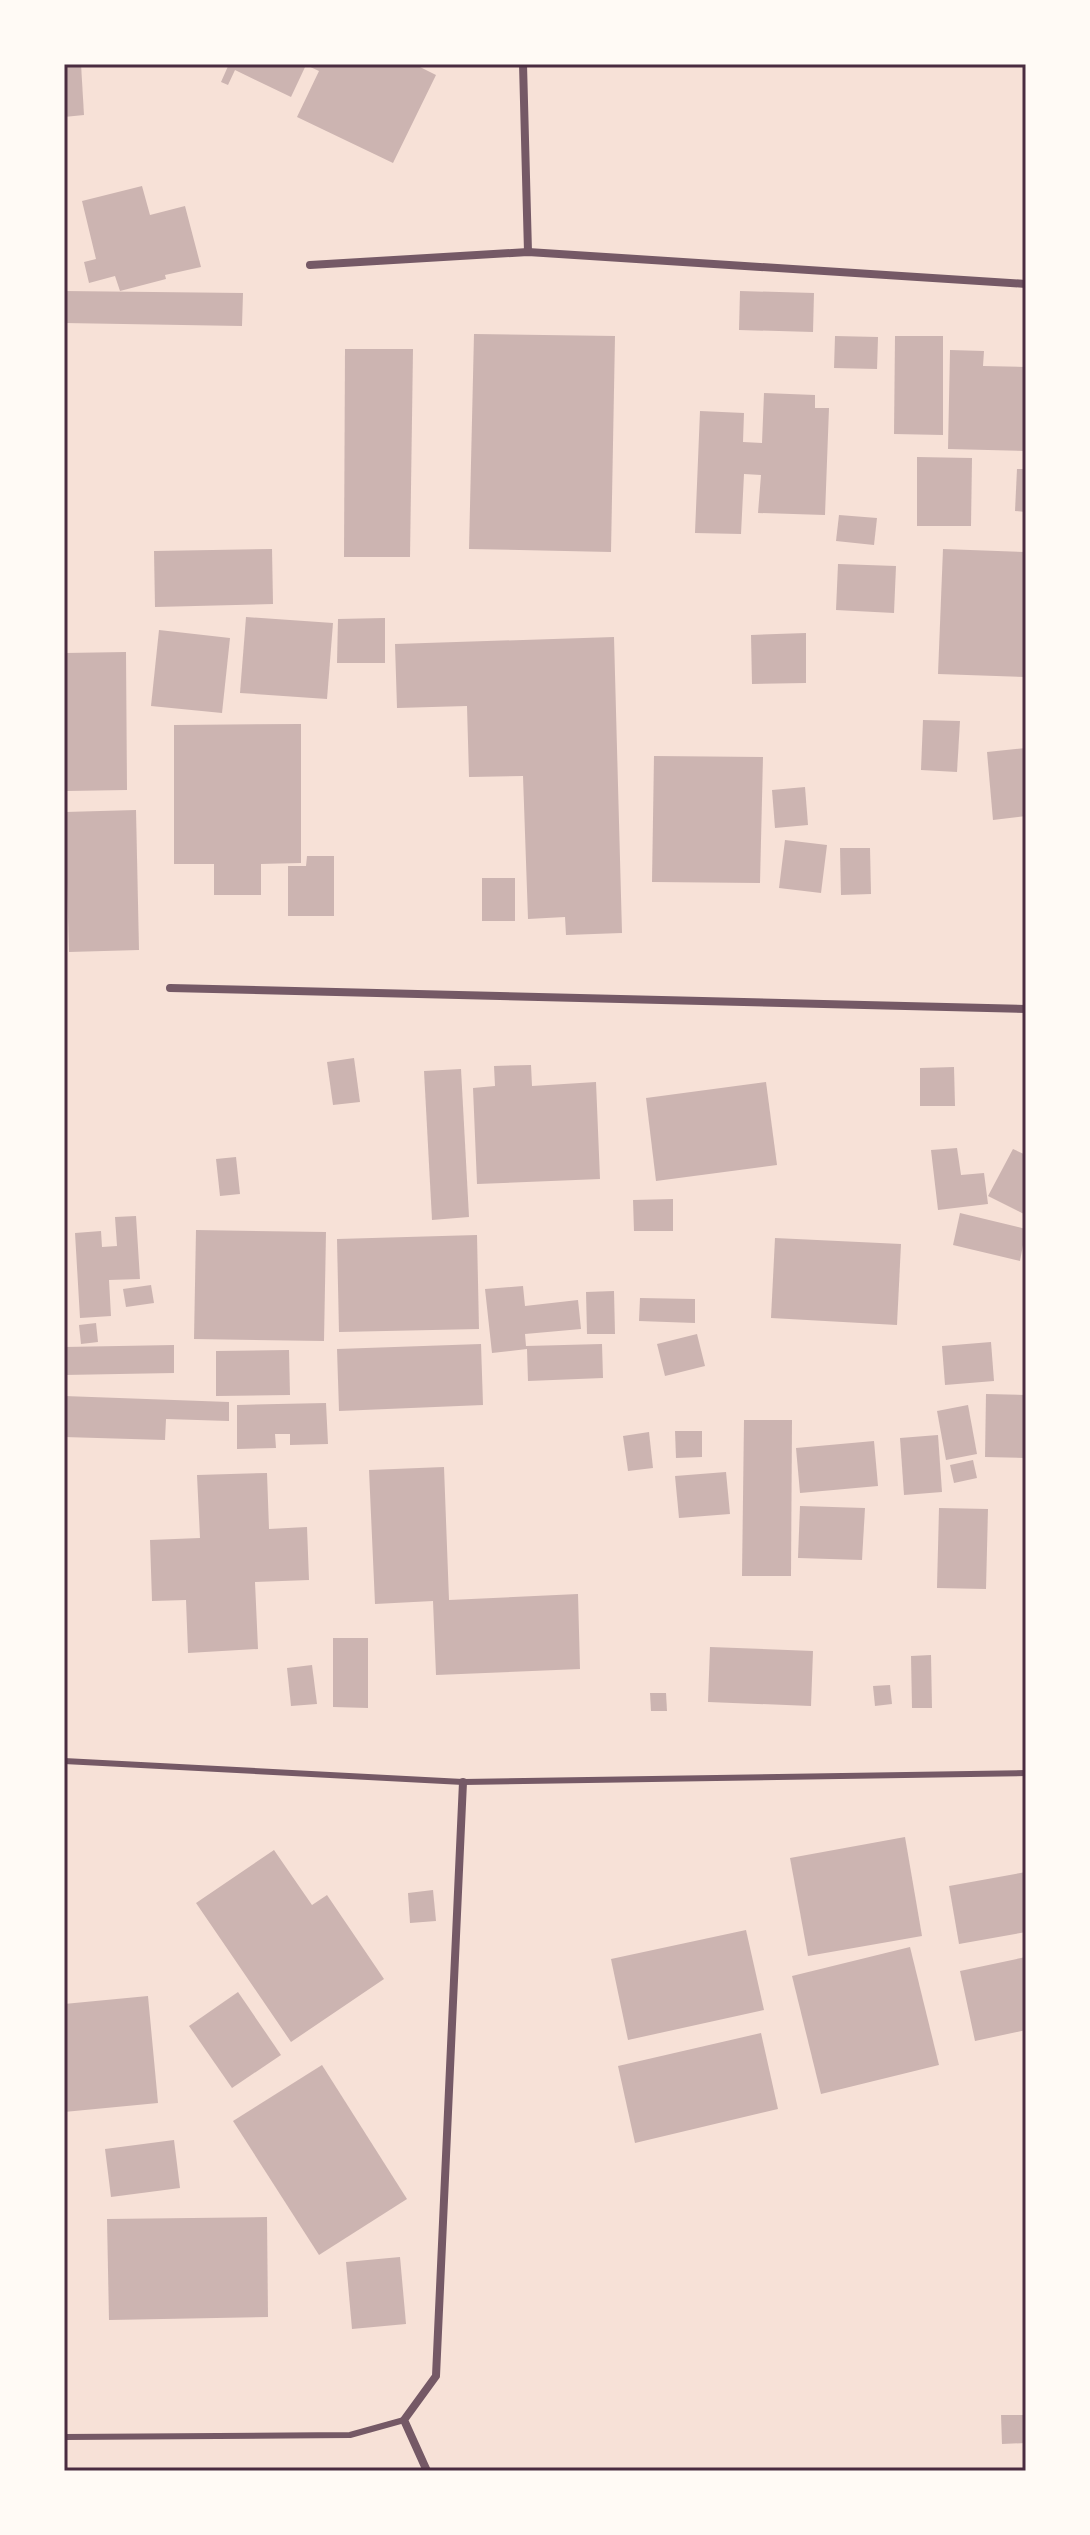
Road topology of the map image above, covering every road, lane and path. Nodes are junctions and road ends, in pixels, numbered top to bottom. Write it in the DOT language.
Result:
graph roads {
  1 [pos="523,64"];
  2 [pos="528,252"];
  3 [pos="310,265"];
  4 [pos="1026,284"];
  5 [pos="170,988"];
  6 [pos="1026,1009"];
  7 [pos="64,1761"];
  8 [pos="1026,1773"];
  9 [pos="463,1782"];
  10 [pos="404,2420"];
  11 [pos="64,2437"];
  12 [pos="427,2471"];
  1 -- 2 [label="street"];
  2 -- 3 [label="street"];
  2 -- 4 [label="street"];
  5 -- 6 [label="street"];
  7 -- 9 [label="lane"];
  8 -- 9 [label="lane"];
  9 -- 10 [label="street"];
  10 -- 11 [label="lane"];
  10 -- 12 [label="street"];
}
